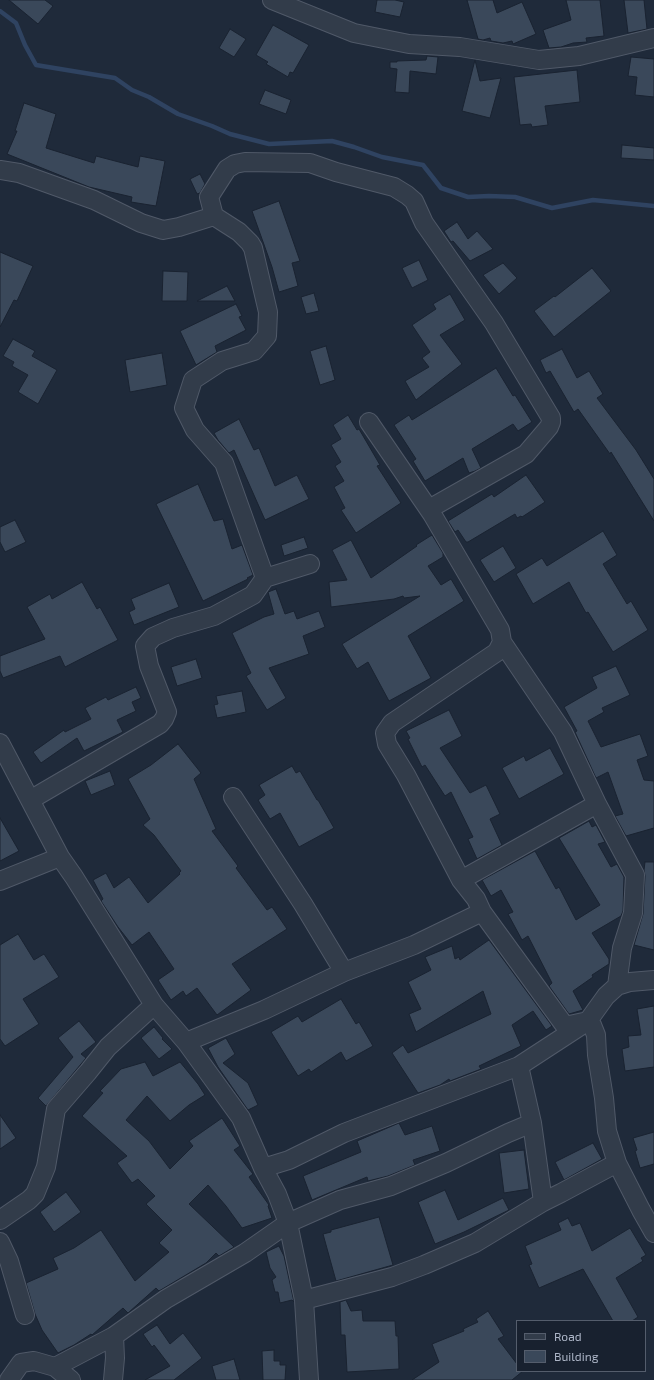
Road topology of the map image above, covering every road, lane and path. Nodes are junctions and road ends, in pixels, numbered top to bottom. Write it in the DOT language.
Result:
graph roads {
  1 [pos="272,0"];
  2 [pos="654,38"];
  3 [pos="0,170"];
  4 [pos="214,216"];
  5 [pos="369,422"];
  6 [pos="429,509"];
  7 [pos="310,564"];
  8 [pos="265,578"];
  9 [pos="502,642"];
  10 [pos="0,743"];
  11 [pos="233,797"];
  12 [pos="30,800"];
  13 [pos="597,804"];
  14 [pos="60,857"];
  15 [pos="461,880"];
  16 [pos="0,881"];
  17 [pos="482,912"];
  18 [pos="344,972"];
  19 [pos="654,980"];
  20 [pos="617,986"];
  21 [pos="154,1005"];
  22 [pos="588,1021"];
  23 [pos="186,1042"];
  24 [pos="519,1066"];
  25 [pos="532,1123"];
  26 [pos="617,1163"];
  27 [pos="263,1168"];
  28 [pos="543,1202"];
  29 [pos="0,1220"];
  30 [pos="288,1222"];
  31 [pos="654,1233"];
  32 [pos="0,1242"];
  33 [pos="304,1300"];
  34 [pos="25,1315"];
  35 [pos="114,1336"];
  36 [pos="55,1367"];
  37 [pos="9,1380"];
  38 [pos="71,1380"];
  39 [pos="113,1380"];
  40 [pos="309,1380"];
  1 -- 2 [label="street"];
  3 -- 4 [label="street"];
  4 -- 6 [label="street"];
  4 -- 8 [label="street"];
  5 -- 6 [label="street"];
  6 -- 9 [label="street"];
  7 -- 8 [label="street"];
  8 -- 12 [label="street"];
  9 -- 13 [label="street"];
  9 -- 15 [label="street"];
  10 -- 12 [label="street"];
  11 -- 18 [label="street"];
  12 -- 14 [label="street"];
  13 -- 15 [label="street"];
  13 -- 20 [label="street"];
  14 -- 16 [label="street"];
  14 -- 21 [label="street"];
  15 -- 17 [label="street"];
  17 -- 18 [label="street"];
  17 -- 22 [label="street"];
  18 -- 23 [label="street"];
  19 -- 20 [label="street"];
  20 -- 22 [label="street"];
  21 -- 23 [label="street"];
  21 -- 29 [label="street"];
  22 -- 24 [label="street"];
  22 -- 26 [label="street"];
  23 -- 27 [label="street"];
  24 -- 25 [label="street"];
  24 -- 27 [label="street"];
  25 -- 28 [label="street"];
  25 -- 30 [label="street"];
  26 -- 28 [label="street"];
  26 -- 31 [label="street"];
  27 -- 30 [label="street"];
  28 -- 33 [label="street"];
  30 -- 33 [label="street"];
  30 -- 35 [label="street"];
  32 -- 34 [label="street"];
  33 -- 40 [label="street"];
  35 -- 36 [label="street"];
  35 -- 39 [label="street"];
  36 -- 37 [label="street"];
  36 -- 38 [label="street"];
}
